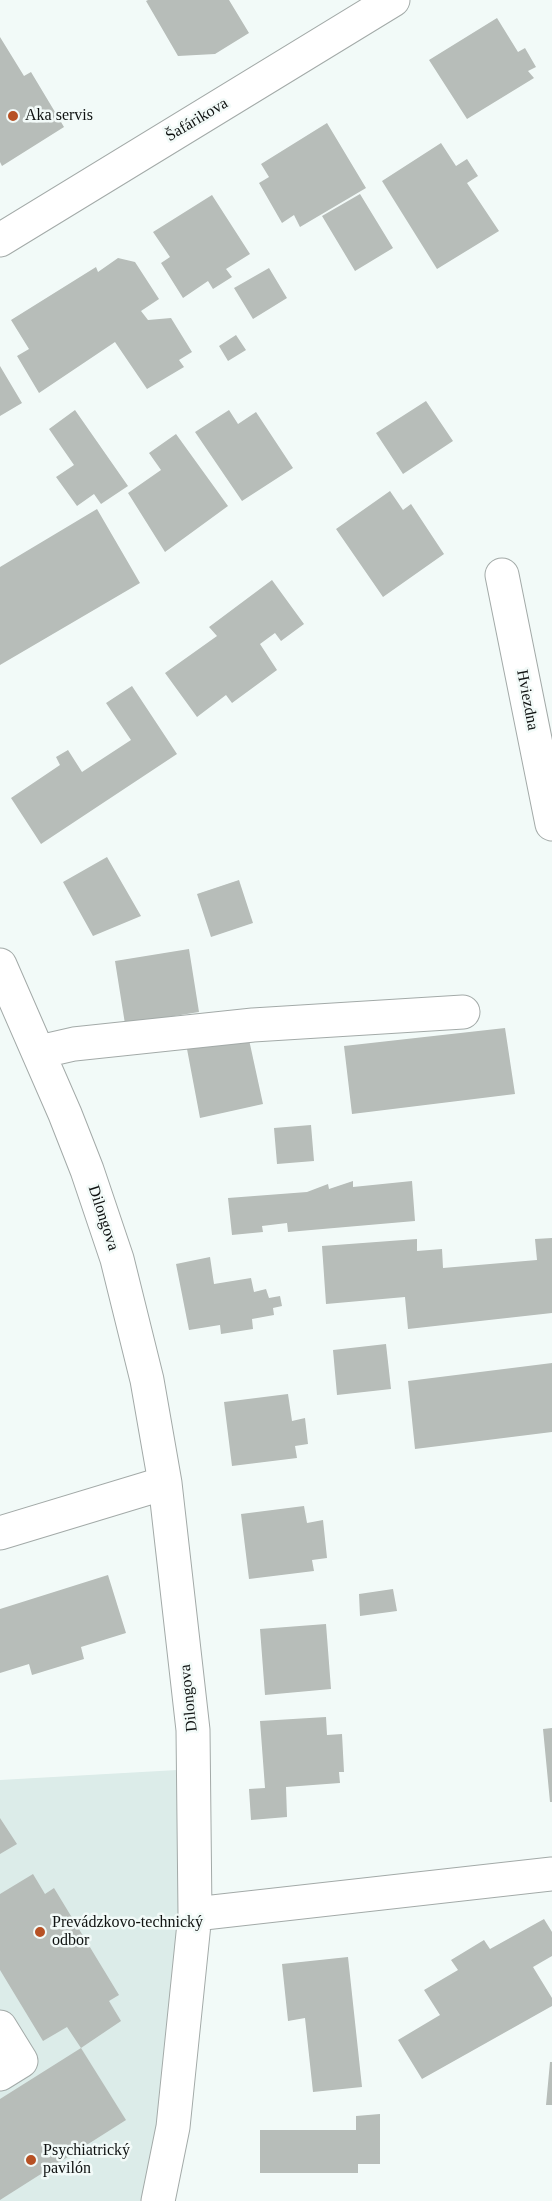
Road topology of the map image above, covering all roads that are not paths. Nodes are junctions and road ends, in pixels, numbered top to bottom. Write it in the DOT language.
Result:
graph roads {
  1 [pos="393,0"];
  2 [pos="0,240"];
  3 [pos="502,575"];
  4 [pos="552,824"];
  5 [pos="0,966"];
  6 [pos="463,1012"];
  7 [pos="39,1052"];
  8 [pos="165,1483"];
  9 [pos="0,1533"];
  10 [pos="552,1874"];
  11 [pos="195,1914"];
  12 [pos="0,2026"];
  13 [pos="0,2074"];
  14 [pos="158,2201"];
  1 -- 2 [label="street, Šafárikova"];
  3 -- 4 [label="street, Hviezdna"];
  5 -- 7 [label="street, Dilongova"];
  6 -- 7 [label="street"];
  7 -- 8 [label="street, Dilongova"];
  8 -- 9 [label="street"];
  8 -- 11 [label="street, Dilongova"];
  10 -- 11 [label="street"];
  11 -- 14 [label="street, Dilongova"];
  12 -- 13 [label="street"];
}
